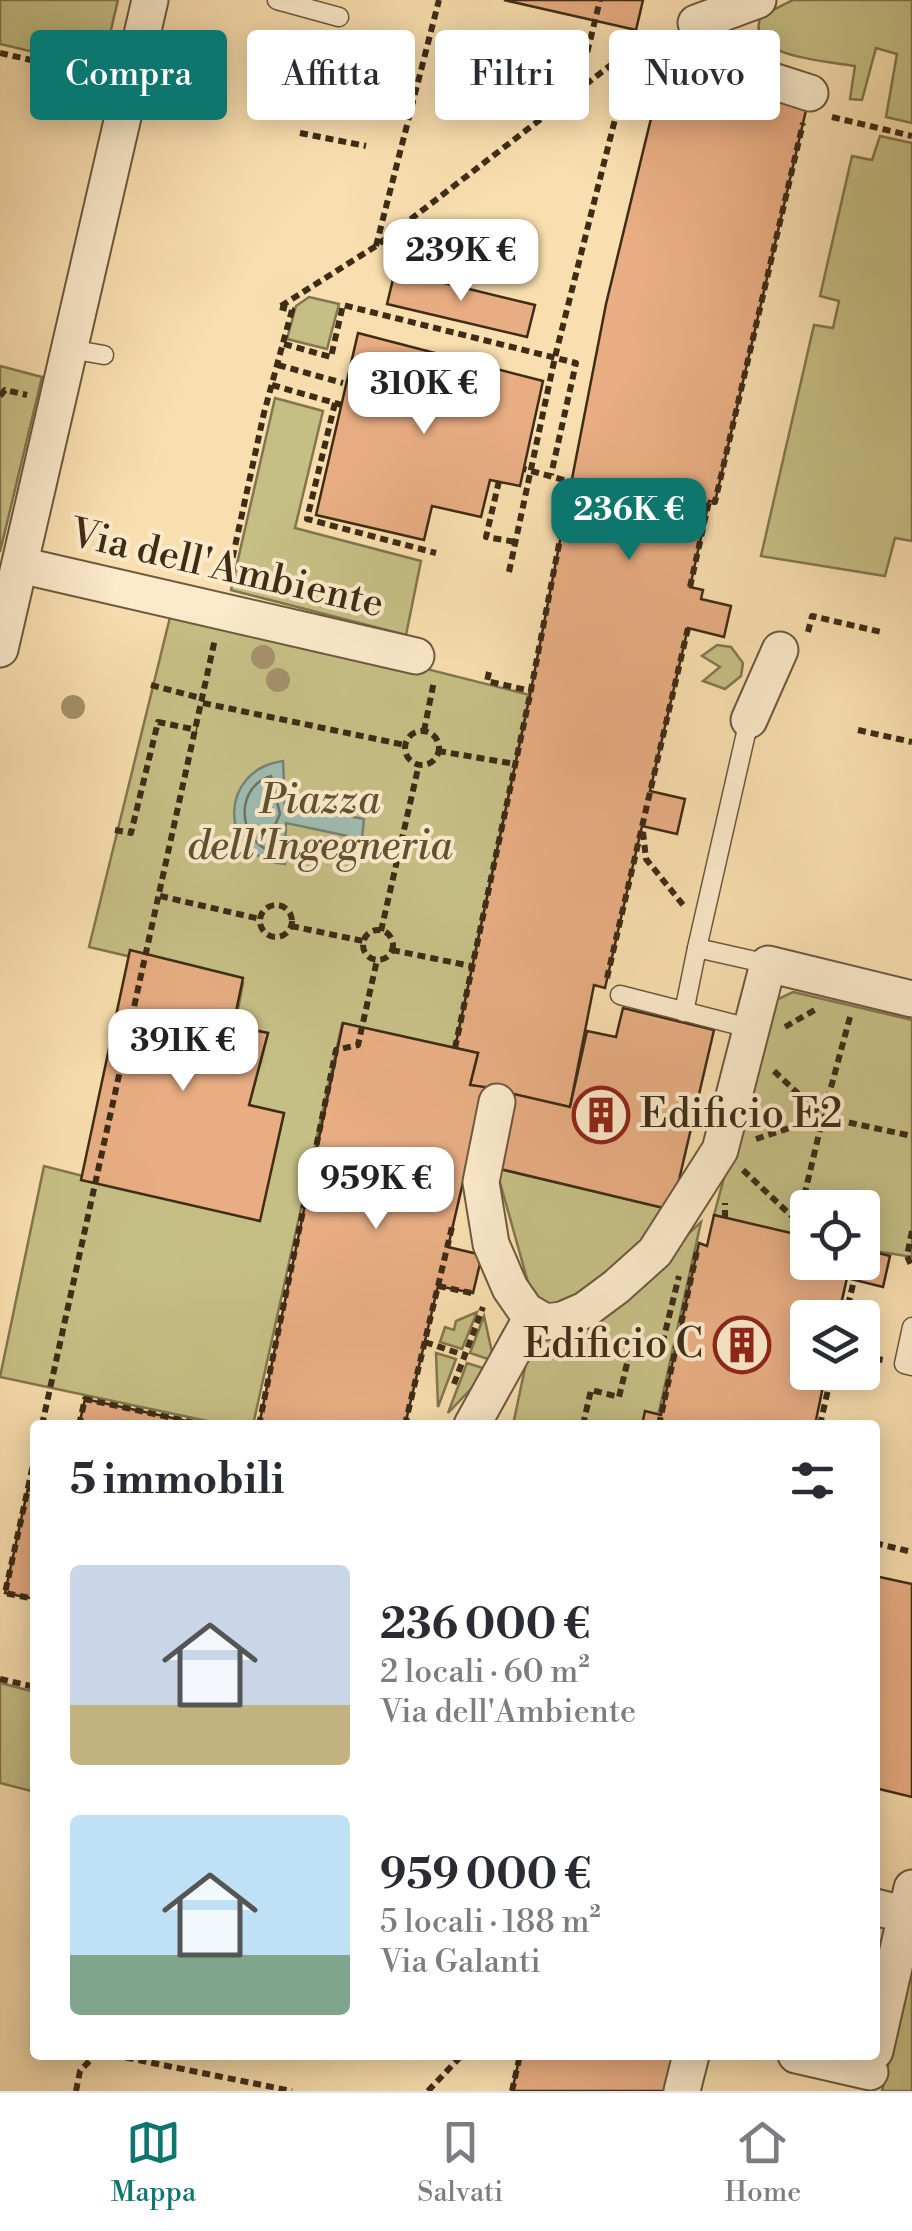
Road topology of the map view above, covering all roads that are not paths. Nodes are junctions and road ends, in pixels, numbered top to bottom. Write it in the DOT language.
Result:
graph roads {
  1 [pos="150,0"];
  2 [pos="277,0"];
  3 [pos="758,0"];
  4 [pos="339,16"];
  5 [pos="808,102"];
  6 [pos="20,565"];
  7 [pos="0,650"];
  8 [pos="780,650"];
  9 [pos="425,667"];
  10 [pos="749,720"];
  11 [pos="697,948"];
  12 [pos="768,964"];
  13 [pos="620,995"];
  14 [pos="912,999"];
  15 [pos="684,1012"];
  16 [pos="750,1038"];
  17 [pos="497,1102"];
  18 [pos="532,1316"];
  19 [pos="912,1326"];
  20 [pos="912,1366"];
  21 [pos="475,1420"];
  22 [pos="898,1903"];
  23 [pos="880,2012"];
  24 [pos="690,2060"];
  25 [pos="827,2060"];
  26 [pos="871,2067"];
  27 [pos="682,2091"];
  1 -- 6 [label="street"];
  2 -- 4 [label="lane"];
  3 -- 5 [label="street"];
  6 -- 7 [label="street"];
  6 -- 9 [label="street, Via dell'Ambiente"];
  8 -- 10 [label="street"];
  10 -- 11 [label="lane"];
  11 -- 12 [label="lane"];
  11 -- 15 [label="lane"];
  12 -- 14 [label="street"];
  12 -- 16 [label="street"];
  13 -- 15 [label="lane"];
  15 -- 16 [label="lane"];
  16 -- 18 [label="street"];
  17 -- 18 [label="street"];
  18 -- 21 [label="street"];
  19 -- 20 [label="lane"];
  22 -- 23 [label="street"];
  24 -- 27 [label="street"];
  25 -- 26 [label="street"];
}
